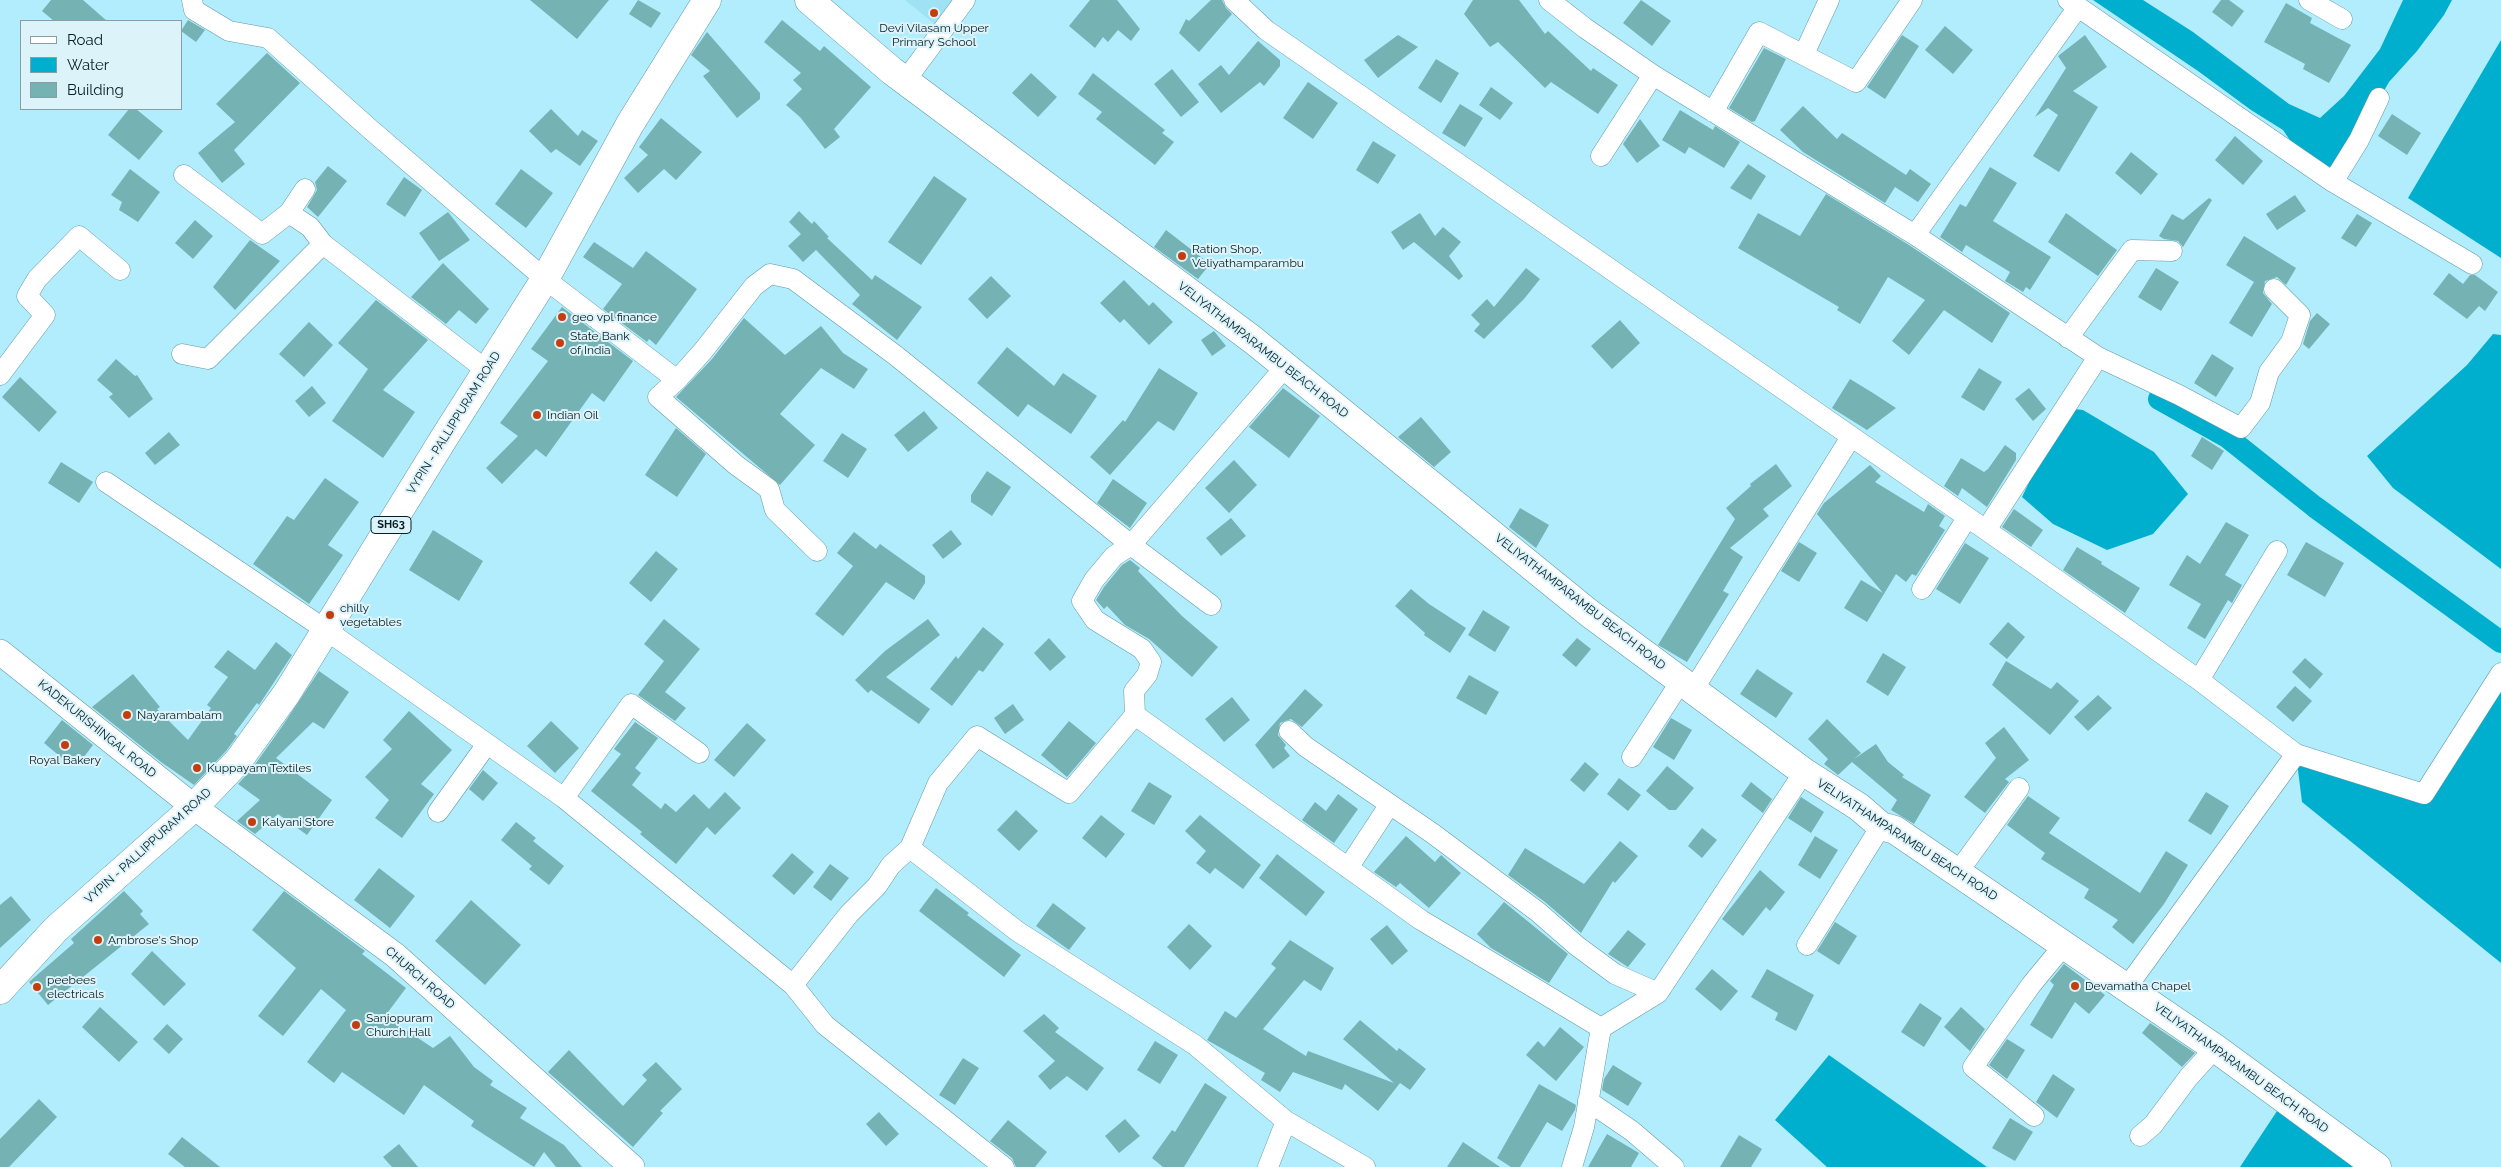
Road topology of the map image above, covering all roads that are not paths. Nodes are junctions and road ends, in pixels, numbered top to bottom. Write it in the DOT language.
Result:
graph roads {
  1 [pos="192,0"];
  2 [pos="707,0"];
  3 [pos="809,0"];
  4 [pos="965,0"];
  5 [pos="1234,0"];
  6 [pos="1549,0"];
  7 [pos="1829,0"];
  8 [pos="1912,0"];
  9 [pos="2309,0"];
  10 [pos="2073,4"];
  11 [pos="2342,19"];
  12 [pos="1804,54"];
  13 [pos="1653,75"];
  14 [pos="905,80"];
  15 [pos="2379,98"];
  16 [pos="1713,112"];
  17 [pos="1601,156"];
  18 [pos="184,175"];
  19 [pos="2333,182"];
  20 [pos="305,189"];
  21 [pos="289,213"];
  22 [pos="1915,235"];
  23 [pos="323,244"];
  24 [pos="2172,251"];
  25 [pos="2472,264"];
  26 [pos="120,270"];
  27 [pos="545,278"];
  28 [pos="2274,289"];
  29 [pos="2068,338"];
  30 [pos="182,354"];
  31 [pos="2098,357"];
  32 [pos="1286,366"];
  33 [pos="486,370"];
  34 [pos="0,376"];
  35 [pos="677,380"];
  36 [pos="1851,437"];
  37 [pos="106,482"];
  38 [pos="1967,518"];
  39 [pos="1986,530"];
  40 [pos="1131,545"];
  41 [pos="817,550"];
  42 [pos="2276,551"];
  43 [pos="1922,589"];
  44 [pos="1210,605"];
  45 [pos="326,630"];
  46 [pos="0,652"];
  47 [pos="2501,673"];
  48 [pos="2199,680"];
  49 [pos="1687,685"];
  50 [pos="1136,715"];
  51 [pos="1289,730"];
  52 [pos="487,744"];
  53 [pos="699,753"];
  54 [pos="2296,754"];
  55 [pos="1632,757"];
  56 [pos="1804,772"];
  57 [pos="2019,788"];
  58 [pos="564,798"];
  59 [pos="1390,804"];
  60 [pos="194,807"];
  61 [pos="438,812"];
  62 [pos="1881,826"];
  63 [pos="910,848"];
  64 [pos="1348,868"];
  65 [pos="1958,872"];
  66 [pos="1807,945"];
  67 [pos="2064,945"];
  68 [pos="793,985"];
  69 [pos="2127,987"];
  70 [pos="0,990"];
  71 [pos="1658,993"];
  72 [pos="1601,1028"];
  73 [pos="2215,1048"];
  74 [pos="1588,1101"];
  75 [pos="2034,1116"];
  76 [pos="1286,1121"];
  77 [pos="2140,1136"];
  78 [pos="632,1167"];
  79 [pos="1004,1167"];
  80 [pos="1268,1167"];
  81 [pos="1365,1167"];
  82 [pos="1572,1167"];
  83 [pos="1674,1167"];
  84 [pos="2377,1167"];
  1 -- 27 [label="street"];
  2 -- 27 [label="main road, VYPIN - PALLIPPURAM ROAD / SH63"];
  3 -- 14 [label="main road, VELIYATHAMPARAMBU BEACH ROAD"];
  4 -- 14 [label="street"];
  5 -- 36 [label="street"];
  6 -- 13 [label="street"];
  7 -- 12 [label="street"];
  8 -- 12 [label="street"];
  9 -- 11 [label="street"];
  10 -- 19 [label="street"];
  10 -- 22 [label="street"];
  12 -- 16 [label="street"];
  13 -- 16 [label="street"];
  13 -- 17 [label="street"];
  14 -- 32 [label="main road, VELIYATHAMPARAMBU BEACH ROAD"];
  15 -- 19 [label="street"];
  16 -- 22 [label="street"];
  18 -- 21 [label="street"];
  19 -- 25 [label="street"];
  20 -- 21 [label="street"];
  21 -- 23 [label="street"];
  22 -- 29 [label="street"];
  23 -- 30 [label="street"];
  23 -- 33 [label="street"];
  24 -- 29 [label="street"];
  26 -- 34 [label="street"];
  27 -- 33 [label="main road, VYPIN - PALLIPPURAM ROAD / SH63"];
  27 -- 35 [label="street"];
  28 -- 31 [label="street"];
  29 -- 31 [label="street"];
  31 -- 39 [label="street"];
  32 -- 40 [label="street"];
  32 -- 49 [label="main road, VELIYATHAMPARAMBU BEACH ROAD"];
  33 -- 45 [label="main road, VYPIN - PALLIPPURAM ROAD / SH63"];
  35 -- 40 [label="street"];
  35 -- 41 [label="street"];
  36 -- 38 [label="street"];
  36 -- 49 [label="street"];
  37 -- 45 [label="street"];
  38 -- 39 [label="street"];
  38 -- 43 [label="street"];
  39 -- 48 [label="street"];
  40 -- 44 [label="street"];
  40 -- 50 [label="street"];
  42 -- 48 [label="street"];
  45 -- 52 [label="street"];
  45 -- 60 [label="main road, VYPIN - PALLIPPURAM ROAD / SH63"];
  46 -- 60 [label="street, KADEKURISHINGAL ROAD"];
  47 -- 54 [label="street"];
  48 -- 54 [label="street"];
  49 -- 55 [label="street"];
  49 -- 56 [label="main road, VELIYATHAMPARAMBU BEACH ROAD"];
  50 -- 63 [label="street"];
  50 -- 64 [label="street"];
  51 -- 59 [label="street"];
  52 -- 58 [label="street"];
  52 -- 61 [label="street"];
  53 -- 58 [label="street"];
  54 -- 69 [label="street"];
  56 -- 62 [label="main road, VELIYATHAMPARAMBU BEACH ROAD"];
  56 -- 71 [label="street"];
  57 -- 65 [label="street"];
  58 -- 68 [label="street"];
  59 -- 64 [label="street"];
  59 -- 71 [label="street"];
  60 -- 70 [label="main road, VYPIN - PALLIPPURAM ROAD / SH63"];
  60 -- 78 [label="street, CHURCH ROAD"];
  62 -- 65 [label="main road, VELIYATHAMPARAMBU BEACH ROAD"];
  62 -- 66 [label="street"];
  63 -- 68 [label="street"];
  63 -- 76 [label="street"];
  64 -- 72 [label="street"];
  65 -- 67 [label="main road, VELIYATHAMPARAMBU BEACH ROAD"];
  67 -- 69 [label="main road, VELIYATHAMPARAMBU BEACH ROAD"];
  67 -- 75 [label="street"];
  68 -- 79 [label="street"];
  69 -- 73 [label="main road, VELIYATHAMPARAMBU BEACH ROAD"];
  71 -- 72 [label="street"];
  72 -- 74 [label="street"];
  73 -- 77 [label="street"];
  73 -- 84 [label="main road, VELIYATHAMPARAMBU BEACH ROAD"];
  74 -- 82 [label="street"];
  74 -- 83 [label="street"];
  76 -- 80 [label="street"];
  76 -- 81 [label="street"];
}
